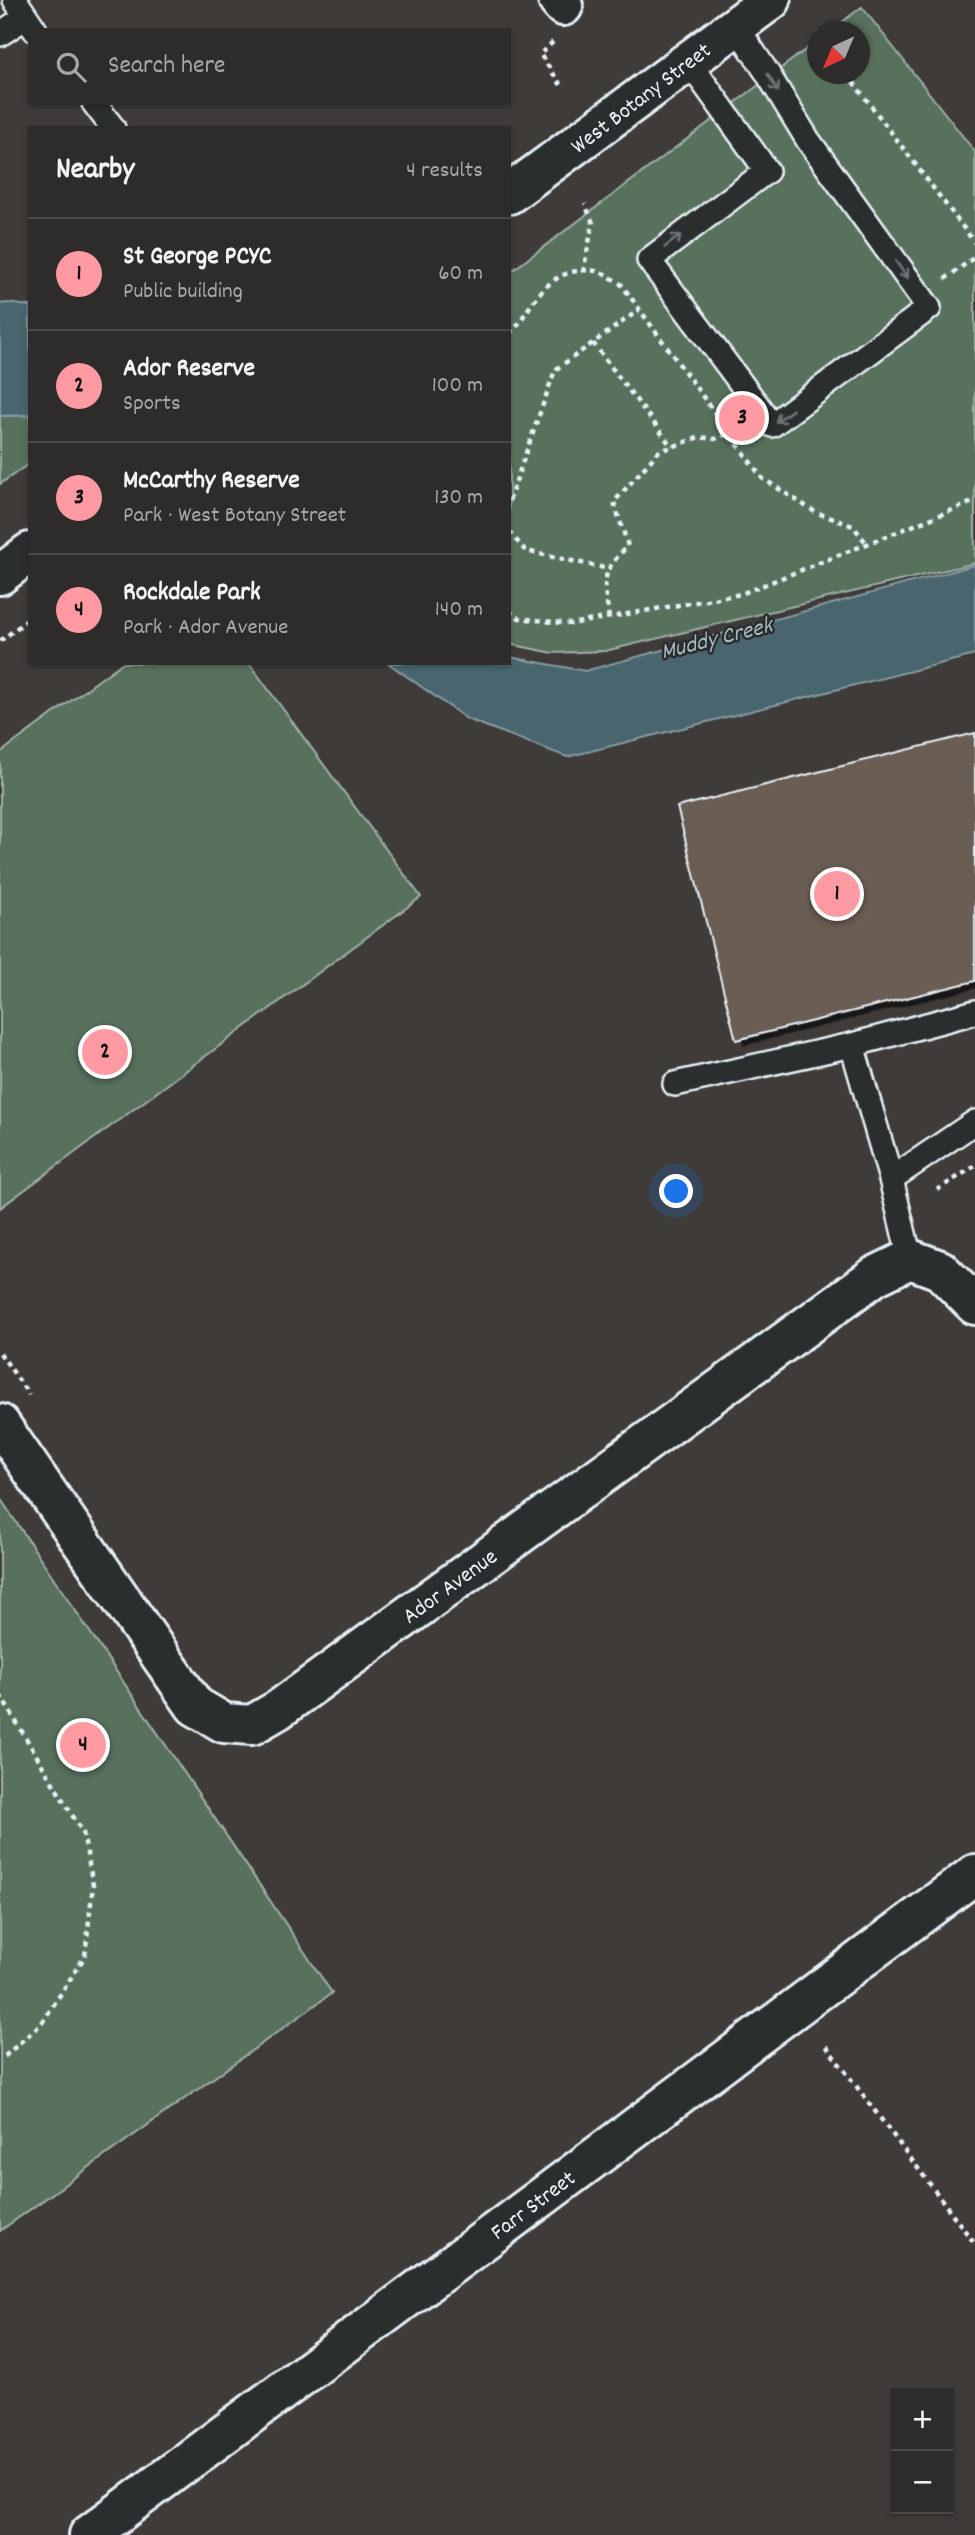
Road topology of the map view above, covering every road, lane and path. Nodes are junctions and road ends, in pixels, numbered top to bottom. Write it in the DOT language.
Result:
graph roads {
  1 [pos="771,0"];
  2 [pos="561,3"];
  3 [pos="25,16"];
  4 [pos="736,26"];
  5 [pos="0,34"];
  6 [pos="688,61"];
  7 [pos="855,84"];
  8 [pos="562,88"];
  9 [pos="96,105"];
  10 [pos="111,126"];
  11 [pos="511,193"];
  12 [pos="585,204"];
  13 [pos="975,243"];
  14 [pos="583,272"];
  15 [pos="639,310"];
  16 [pos="511,332"];
  17 [pos="593,342"];
  18 [pos="730,434"];
  19 [pos="672,447"];
  20 [pos="511,495"];
  21 [pos="975,501"];
  22 [pos="511,534"];
  23 [pos="868,545"];
  24 [pos="28,554"];
  25 [pos="609,569"];
  26 [pos="0,575"];
  27 [pos="511,612"];
  28 [pos="609,618"];
  29 [pos="28,620"];
  30 [pos="0,641"];
  31 [pos="975,1012"];
  32 [pos="852,1045"];
  33 [pos="675,1084"];
  34 [pos="975,1122"];
  35 [pos="891,1179"];
  36 [pos="910,1259"];
  37 [pos="975,1305"];
  38 [pos="0,1353"];
  39 [pos="30,1396"];
  40 [pos="0,1424"];
  41 [pos="0,1695"];
  42 [pos="975,1874"];
  43 [pos="826,2046"];
  44 [pos="0,2058"];
  45 [pos="975,2244"];
  46 [pos="89,2535"];
  1 -- 4 [label="street, West Botany Street"];
  2 -- 8 [label="path"];
  3 -- 5 [label="lane"];
  4 -- 6 [label="street, West Botany Street"];
  4 -- 6 [label="lane, one-way"];
  6 -- 11 [label="street, West Botany Street"];
  7 -- 13 [label="path"];
  9 -- 10 [label="lane"];
  12 -- 14 [label="path"];
  14 -- 15 [label="path"];
  14 -- 16 [label="path"];
  15 -- 17 [label="path"];
  15 -- 18 [label="path"];
  17 -- 19 [label="path"];
  17 -- 20 [label="path"];
  18 -- 19 [label="path"];
  18 -- 23 [label="path"];
  19 -- 25 [label="path"];
  21 -- 23 [label="path"];
  22 -- 25 [label="path"];
  23 -- 28 [label="path"];
  24 -- 26 [label="street"];
  25 -- 28 [label="path"];
  27 -- 28 [label="path"];
  29 -- 30 [label="path"];
  31 -- 32 [label="lane"];
  32 -- 33 [label="lane"];
  32 -- 35 [label="lane"];
  34 -- 35 [label="lane"];
  35 -- 36 [label="lane"];
  36 -- 37 [label="street"];
  36 -- 40 [label="street, Ador Avenue"];
  38 -- 39 [label="path"];
  41 -- 44 [label="path"];
  42 -- 46 [label="street, Farr Street"];
  43 -- 45 [label="path"];
}
